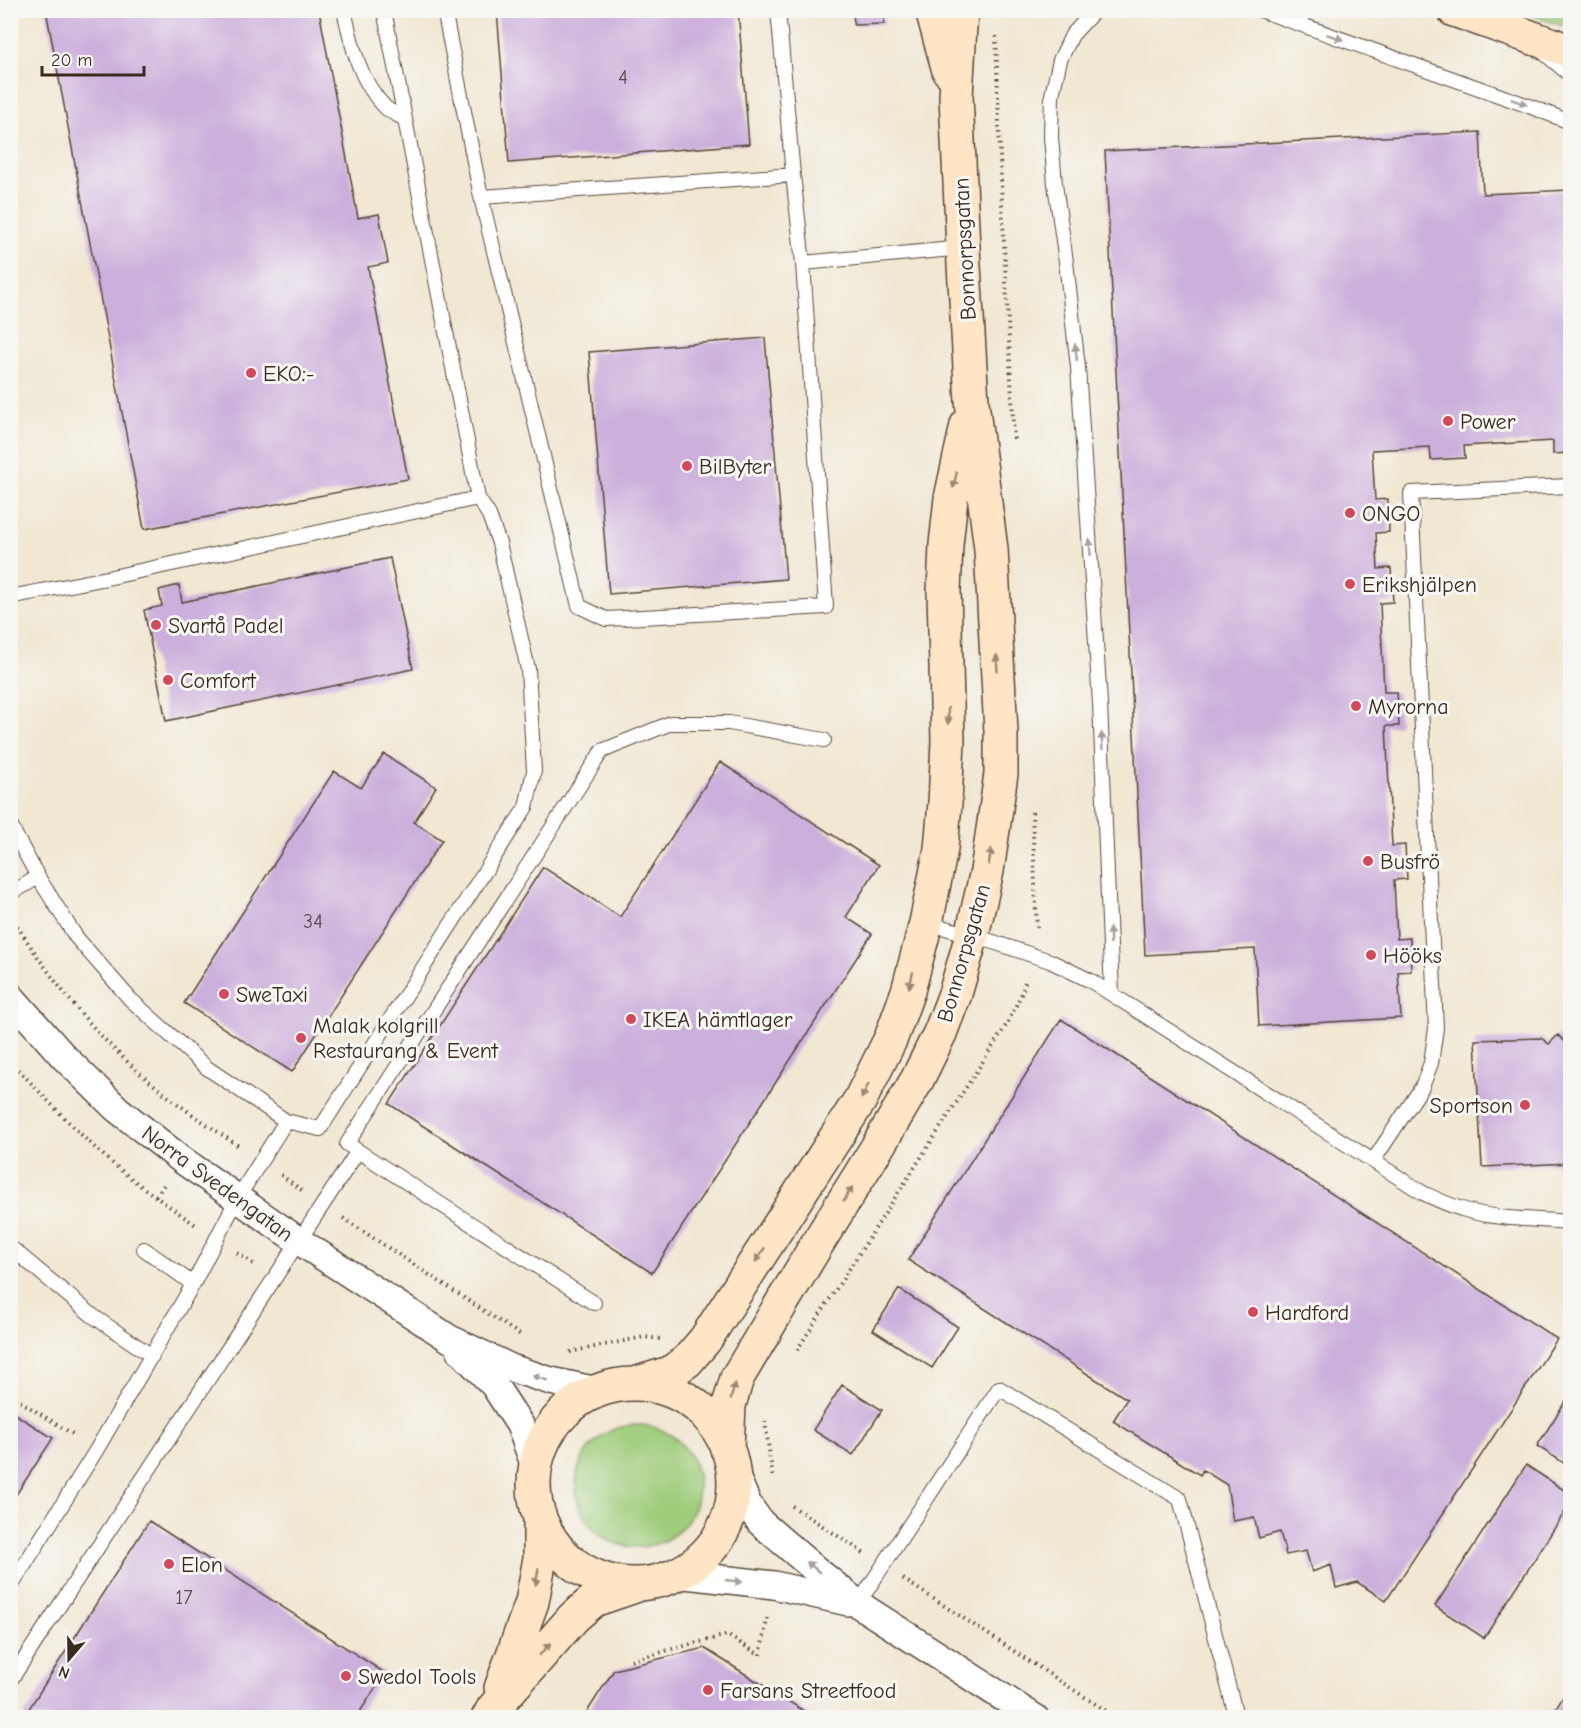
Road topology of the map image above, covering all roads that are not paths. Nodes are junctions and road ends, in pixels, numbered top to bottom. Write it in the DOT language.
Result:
graph roads {
  1 [pos="344,10"];
  2 [pos="384,10"];
  3 [pos="444,10"];
  4 [pos="778,10"];
  5 [pos="932,10"];
  6 [pos="961,10"];
  7 [pos="1095,10"];
  8 [pos="1260,10"];
  9 [pos="1454,10"];
  10 [pos="1518,32"];
  11 [pos="1570,51"];
  12 [pos="1570,75"];
  13 [pos="956,96"];
  14 [pos="405,119"];
  15 [pos="1570,122"];
  16 [pos="793,175"];
  17 [pos="481,197"];
  18 [pos="963,248"];
  19 [pos="803,263"];
  20 [pos="972,402"];
  21 [pos="1570,486"];
  22 [pos="478,498"];
  23 [pos="10,597"];
  24 [pos="824,740"];
  25 [pos="10,825"];
  26 [pos="38,877"];
  27 [pos="10,894"];
  28 [pos="926,923"];
  29 [pos="972,935"];
  30 [pos="1112,994"];
  31 [pos="10,996"];
  32 [pos="286,1121"];
  33 [pos="358,1151"];
  34 [pos="1373,1161"];
  35 [pos="237,1199"];
  36 [pos="1570,1222"];
  37 [pos="299,1241"];
  38 [pos="10,1247"];
  39 [pos="144,1249"];
  40 [pos="193,1284"];
  41 [pos="594,1304"];
  42 [pos="450,1339"];
  43 [pos="152,1356"];
  44 [pos="635,1384"];
  45 [pos="597,1390"];
  46 [pos="730,1460"];
  47 [pos="535,1466"];
  48 [pos="540,1519"];
  49 [pos="676,1574"];
  50 [pos="641,1584"];
  51 [pos="10,1588"];
  52 [pos="858,1604"];
  53 [pos="12,1678"];
  54 [pos="491,1713"];
  55 [pos="1035,1718"];
  56 [pos="1238,1718"];
  1 -- 14 [label="lane"];
  2 -- 14 [label="lane"];
  3 -- 17 [label="lane"];
  4 -- 16 [label="lane"];
  5 -- 13 [label="street, Bonnorpsgatan"];
  6 -- 13 [label="street, Bonnorpsgatan"];
  30 -- 7 [label="lane, one-way"];
  8 -- 15 [label="lane, one-way"];
  9 -- 10 [label="street"];
  10 -- 11 [label="street"];
  10 -- 12 [label="lane"];
  13 -- 18 [label="street, Bonnorpsgatan"];
  14 -- 22 [label="lane"];
  16 -- 17 [label="lane"];
  16 -- 19 [label="lane"];
  17 -- 19 [label="lane"];
  18 -- 19 [label="lane"];
  18 -- 20 [label="street, Bonnorpsgatan"];
  20 -- 28 [label="street, Bonnorpsgatan, one-way"];
  29 -- 20 [label="street, Bonnorpsgatan, one-way"];
  21 -- 34 [label="lane"];
  22 -- 23 [label="lane"];
  22 -- 32 [label="lane"];
  24 -- 33 [label="lane"];
  25 -- 26 [label="lane"];
  26 -- 27 [label="lane"];
  26 -- 32 [label="lane"];
  28 -- 29 [label="lane"];
  28 -- 44 [label="street, Bonnorpsgatan, one-way"];
  29 -- 30 [label="lane"];
  46 -- 29 [label="street, Bonnorpsgatan, one-way"];
  30 -- 34 [label="lane"];
  31 -- 35 [label="street, Norra Svedengatan"];
  32 -- 35 [label="lane"];
  33 -- 37 [label="lane"];
  33 -- 41 [label="lane"];
  34 -- 36 [label="lane"];
  35 -- 37 [label="street, Norra Svedengatan"];
  35 -- 40 [label="lane"];
  37 -- 42 [label="street, Norra Svedengatan"];
  37 -- 53 [label="lane"];
  38 -- 43 [label="lane"];
  39 -- 40 [label="lane"];
  40 -- 43 [label="lane"];
  45 -- 42 [label="street, Norra Svedengatan, one-way"];
  42 -- 47 [label="street, Norra Svedengatan"];
  43 -- 51 [label="lane"];
  44 -- 45 [label="street"];
  44 -- 46 [label="street"];
  45 -- 47 [label="street"];
  46 -- 49 [label="street"];
  52 -- 46 [label="street, one-way"];
  47 -- 48 [label="street"];
  48 -- 50 [label="street"];
  48 -- 54 [label="street, one-way"];
  49 -- 50 [label="street"];
  49 -- 52 [label="street, one-way"];
  54 -- 50 [label="street, one-way"];
  52 -- 55 [label="street"];
  52 -- 56 [label="lane"];
}
